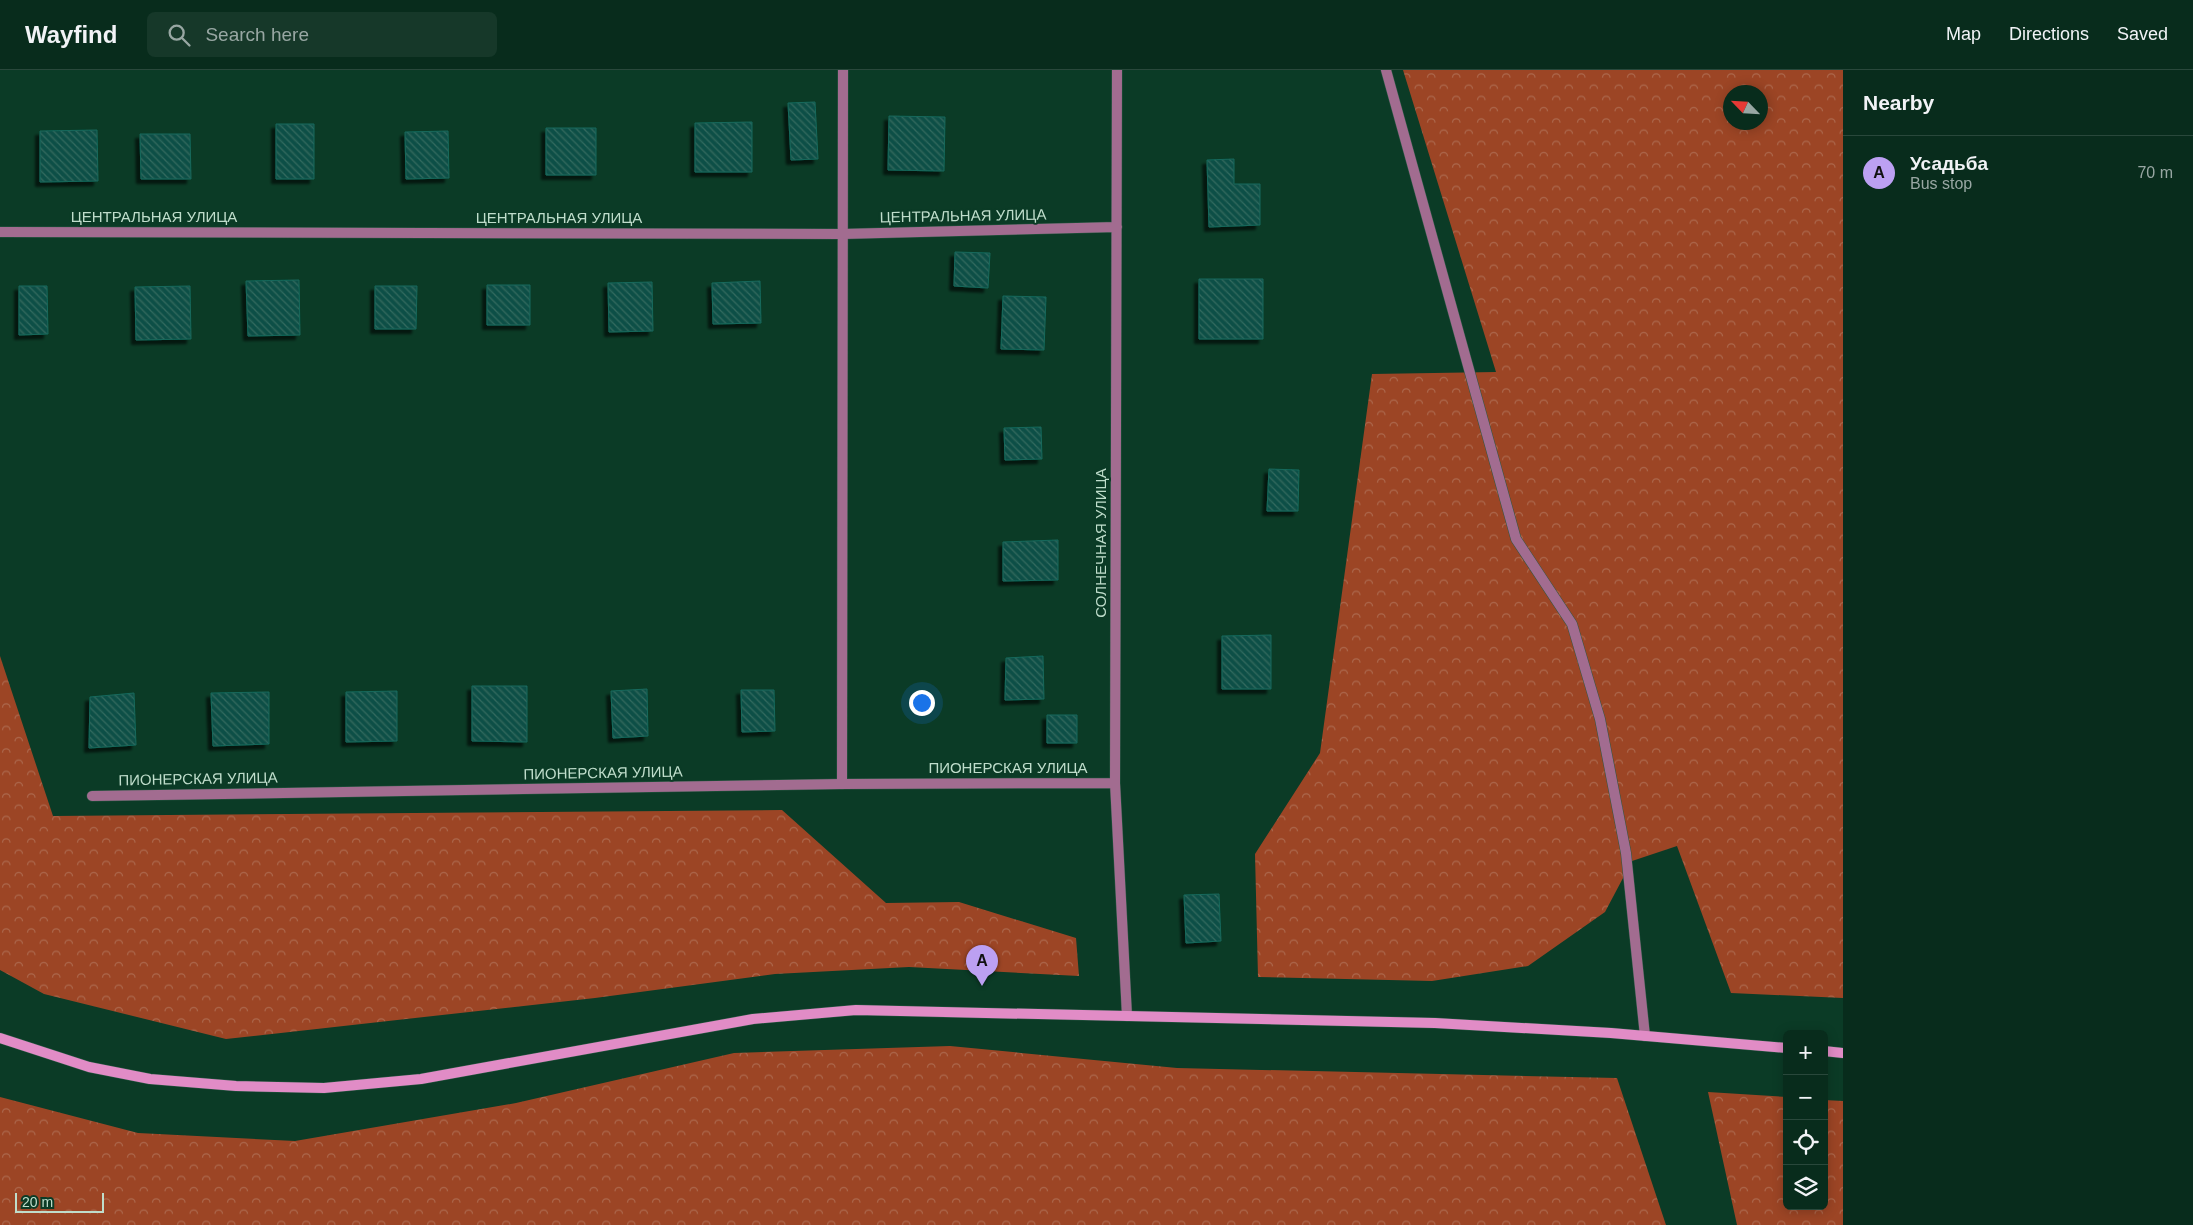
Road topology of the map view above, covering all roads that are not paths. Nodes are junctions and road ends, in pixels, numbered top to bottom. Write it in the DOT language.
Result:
graph roads {
  1 [pos="844,70"];
  2 [pos="1117,70"];
  3 [pos="1386,70"];
  4 [pos="1117,227"];
  5 [pos="0,232"];
  6 [pos="842,234"];
  7 [pos="1115,783"];
  8 [pos="842,784"];
  9 [pos="92,796"];
  10 [pos="1127,1016"];
  11 [pos="1645,1036"];
  12 [pos="0,1038"];
  13 [pos="1783,1048"];
  14 [pos="1828,1051"];
  15 [pos="1843,1053"];
  1 -- 6 [label="street"];
  2 -- 4 [label="street, СОЛНЕЧНАЯ УЛИЦА"];
  3 -- 11 [label="street"];
  4 -- 6 [label="street, ЦЕНТРАЛЬНАЯ УЛИЦА"];
  4 -- 7 [label="street, СОЛНЕЧНАЯ УЛИЦА"];
  5 -- 6 [label="street, ЦЕНТРАЛЬНАЯ УЛИЦА"];
  6 -- 8 [label="street"];
  7 -- 8 [label="street, ПИОНЕРСКАЯ УЛИЦА"];
  7 -- 10 [label="street, СОЛНЕЧНАЯ УЛИЦА"];
  8 -- 9 [label="street, ПИОНЕРСКАЯ УЛИЦА"];
  10 -- 11 [label="main road"];
  10 -- 12 [label="main road"];
  11 -- 13 [label="main road"];
  14 -- 15 [label="main road"];
}
